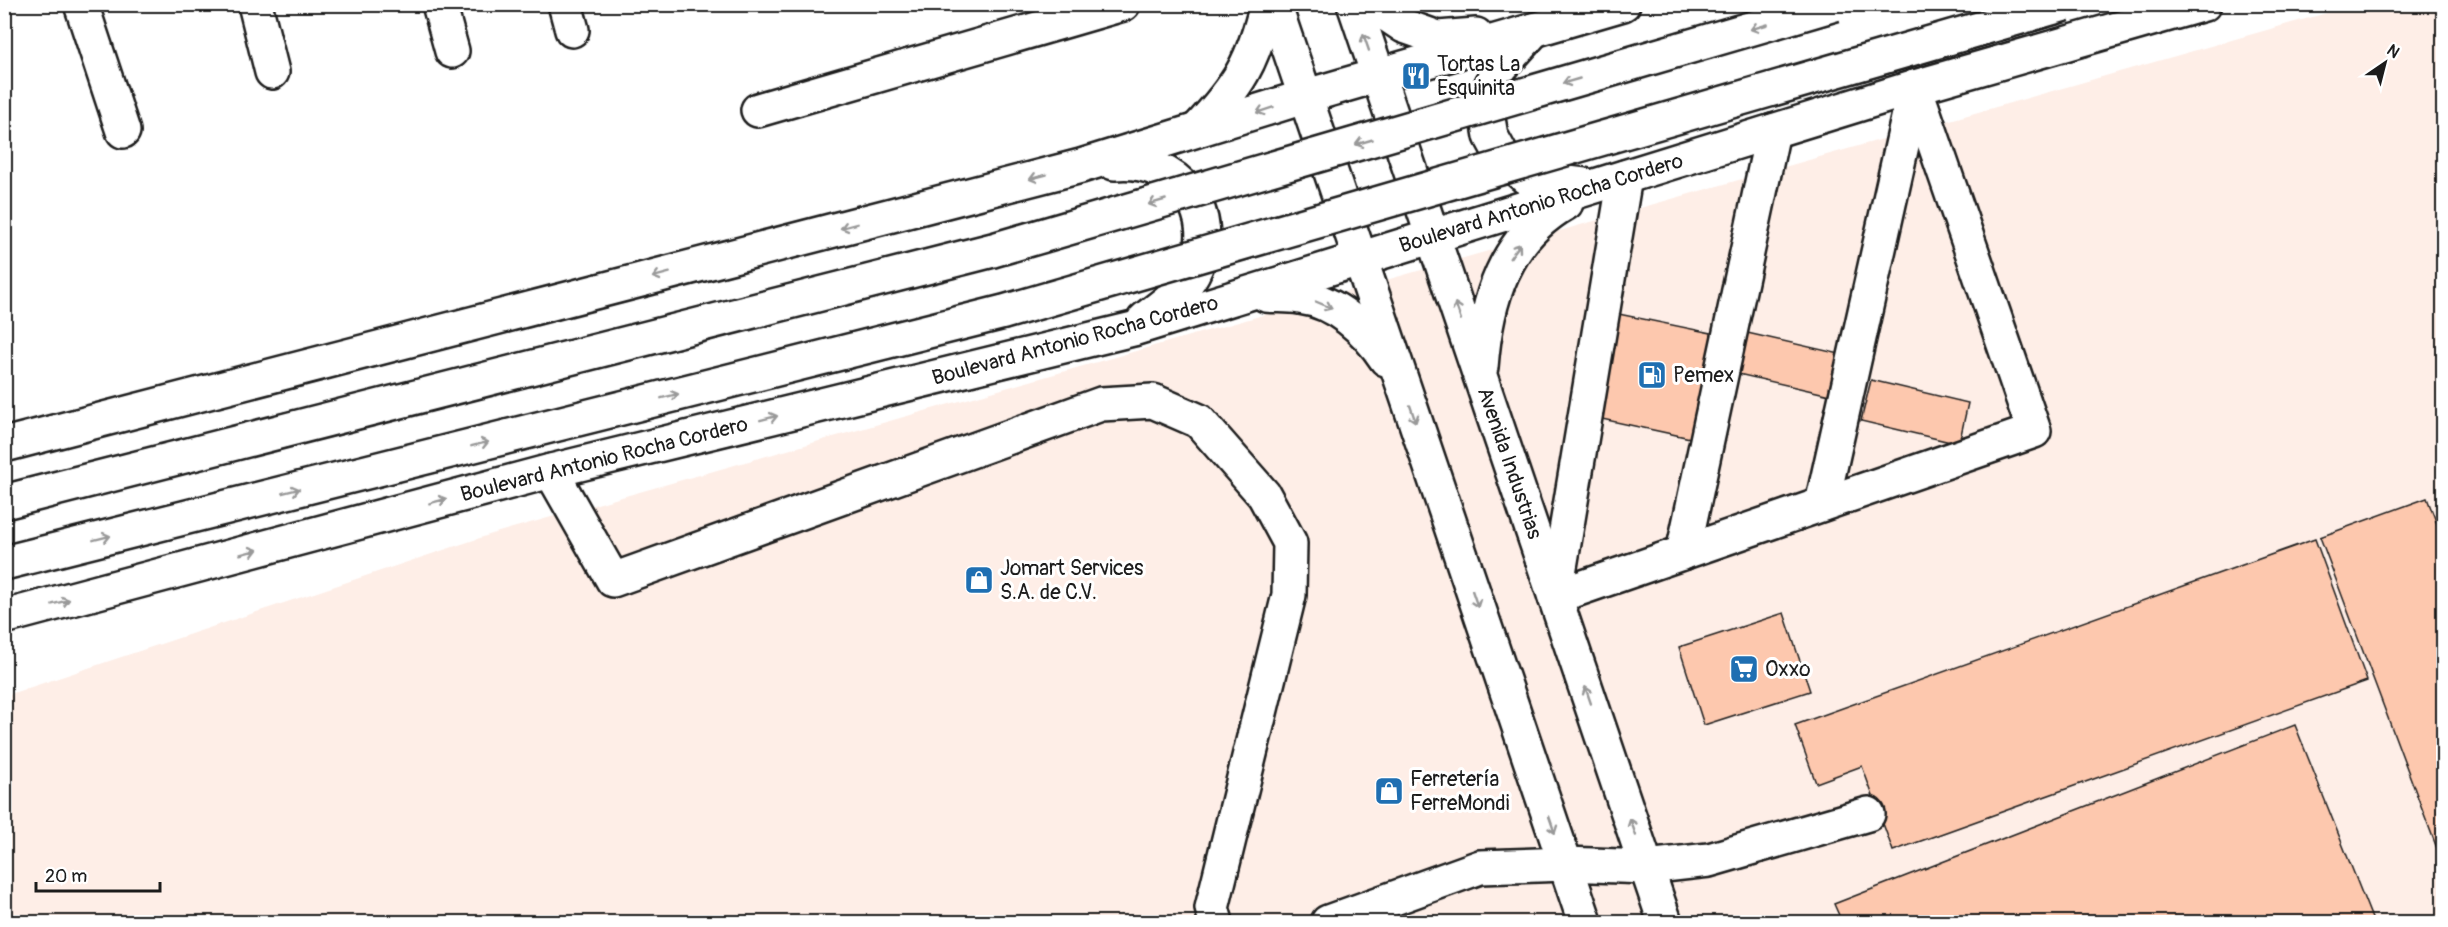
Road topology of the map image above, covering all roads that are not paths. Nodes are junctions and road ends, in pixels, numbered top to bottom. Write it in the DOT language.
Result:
graph roads {
  1 [pos="81,4"];
  2 [pos="255,4"];
  3 [pos="439,4"];
  4 [pos="1123,4"];
  5 [pos="1267,4"];
  6 [pos="1274,4"];
  7 [pos="1354,4"];
  8 [pos="1371,4"];
  9 [pos="1623,4"];
  10 [pos="1835,4"];
  11 [pos="2065,4"];
  12 [pos="2204,4"];
  13 [pos="1534,30"];
  14 [pos="452,51"];
  15 [pos="272,72"];
  16 [pos="1378,76"];
  17 [pos="1915,87"];
  18 [pos="1306,96"];
  19 [pos="758,110"];
  20 [pos="123,131"];
  21 [pos="1773,131"];
  22 [pos="1195,132"];
  23 [pos="1081,166"];
  24 [pos="1625,177"];
  25 [pos="1594,186"];
  26 [pos="1433,237"];
  27 [pos="1359,260"];
  28 [pos="1246,294"];
  29 [pos="1133,329"];
  30 [pos="1402,384"];
  31 [pos="1490,407"];
  32 [pos="4,445"];
  33 [pos="551,471"];
  34 [pos="4,502"];
  35 [pos="1822,504"];
  36 [pos="1683,553"];
  37 [pos="4,562"];
  38 [pos="1555,597"];
  39 [pos="4,617"];
  40 [pos="1868,814"];
  41 [pos="1566,864"];
  42 [pos="1646,867"];
  43 [pos="1216,922"];
  44 [pos="1328,922"];
  45 [pos="1586,922"];
  46 [pos="1665,922"];
  1 -- 20 [label="main road"];
  2 -- 15 [label="main road"];
  3 -- 14 [label="main road"];
  4 -- 19 [label="main road"];
  5 -- 22 [label="main road"];
  6 -- 18 [label="main road"];
  16 -- 7 [label="main road, Avenida Industrias, one-way"];
  8 -- 13 [label="main road"];
  9 -- 13 [label="main road"];
  10 -- 34 [label="main road, one-way, bridge"];
  37 -- 11 [label="main road, Boulevard Antonio Rocha Cordero, one-way, bridge"];
  12 -- 17 [label="main road, Boulevard Antonio Rocha Cordero"];
  13 -- 16 [label="main road"];
  13 -- 25 [label="main road"];
  16 -- 18 [label="main road"];
  16 -- 26 [label="main road, Avenida Industrias"];
  17 -- 21 [label="main road, Boulevard Antonio Rocha Cordero"];
  17 -- 35 [label="main road"];
  17 -- 35 [label="main road"];
  18 -- 22 [label="main road, one-way"];
  18 -- 27 [label="main road"];
  21 -- 24 [label="main road, Boulevard Antonio Rocha Cordero"];
  21 -- 36 [label="main road"];
  22 -- 23 [label="main road"];
  23 -- 29 [label="main road"];
  23 -- 32 [label="main road, one-way"];
  24 -- 25 [label="main road, Boulevard Antonio Rocha Cordero"];
  24 -- 38 [label="main road"];
  25 -- 26 [label="main road, Boulevard Antonio Rocha Cordero"];
  31 -- 25 [label="main road, one-way"];
  26 -- 27 [label="main road, Boulevard Antonio Rocha Cordero"];
  31 -- 26 [label="main road, Avenida Industrias, one-way"];
  27 -- 28 [label="main road, Boulevard Antonio Rocha Cordero"];
  27 -- 30 [label="main road"];
  28 -- 29 [label="main road, Boulevard Antonio Rocha Cordero"];
  28 -- 30 [label="main road, one-way"];
  33 -- 29 [label="main road, Boulevard Antonio Rocha Cordero, one-way"];
  30 -- 41 [label="main road, one-way"];
  31 -- 38 [label="main road, Avenida Industrias"];
  39 -- 33 [label="main road, Boulevard Antonio Rocha Cordero, one-way"];
  33 -- 43 [label="main road"];
  35 -- 36 [label="main road"];
  36 -- 38 [label="main road"];
  42 -- 38 [label="main road, Avenida Industrias, one-way"];
  40 -- 42 [label="main road"];
  41 -- 42 [label="main road"];
  41 -- 44 [label="main road"];
  41 -- 45 [label="main road"];
  42 -- 46 [label="main road, Avenida Industrias"];
}
